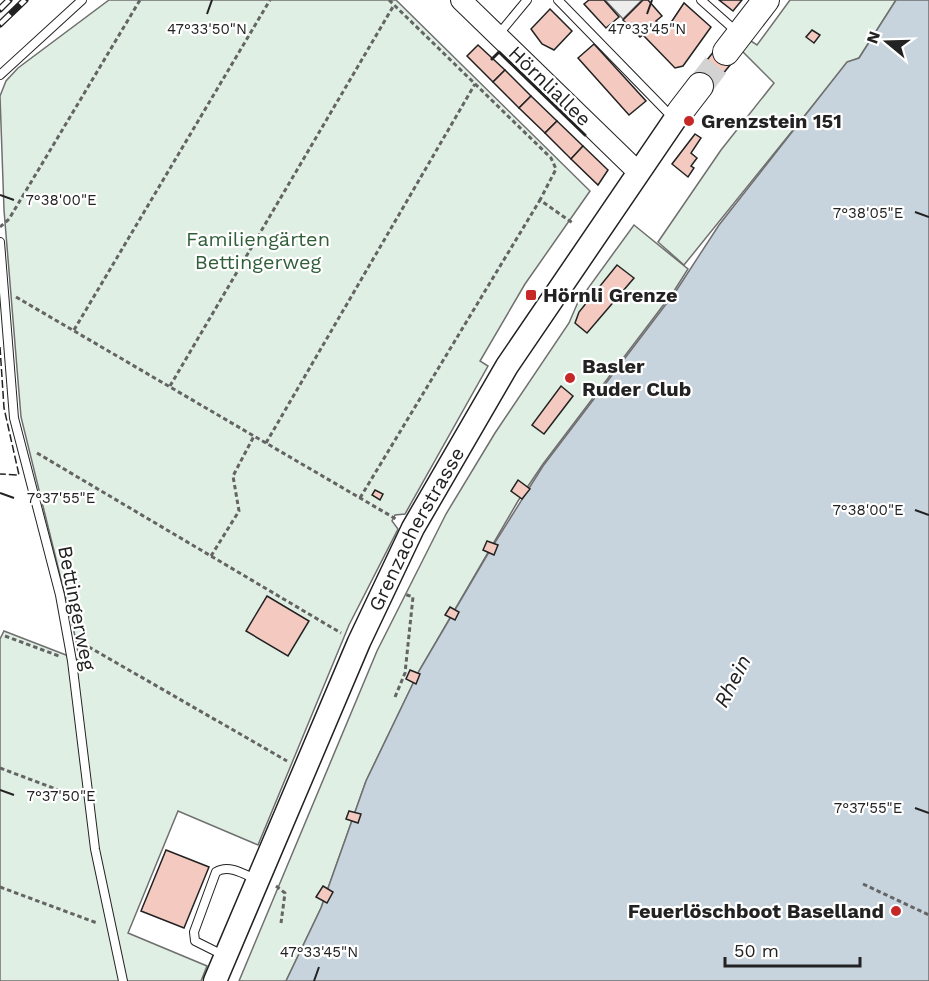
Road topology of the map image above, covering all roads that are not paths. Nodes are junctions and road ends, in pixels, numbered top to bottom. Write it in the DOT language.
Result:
graph roads {
  1 [pos="82,0"];
  2 [pos="461,0"];
  3 [pos="527,0"];
  4 [pos="558,0"];
  5 [pos="701,0"];
  6 [pos="766,0"];
  7 [pos="498,36"];
  8 [pos="733,43"];
  9 [pos="0,75"];
  10 [pos="700,86"];
  11 [pos="677,116"];
  12 [pos="638,172"];
  13 [pos="0,242"];
  14 [pos="268,888"];
  15 [pos="226,956"];
  16 [pos="123,981"];
  17 [pos="216,981"];
  1 -- 9 [label="lane"];
  2 -- 7 [label="street, Hörnliallee"];
  3 -- 7 [label="lane"];
  4 -- 11 [label="lane"];
  5 -- 8 [label="lane"];
  6 -- 8 [label="main road"];
  7 -- 12 [label="street, Hörnliallee"];
  10 -- 11 [label="main road"];
  11 -- 12 [label="main road, Grenzacherstrasse"];
  12 -- 14 [label="main road, Grenzacherstrasse"];
  13 -- 16 [label="lane, Bettingerweg"];
  14 -- 15 [label="main road, Grenzacherstrasse"];
  14 -- 15 [label="lane"];
  15 -- 17 [label="main road, Grenzacherstrasse"];
}
